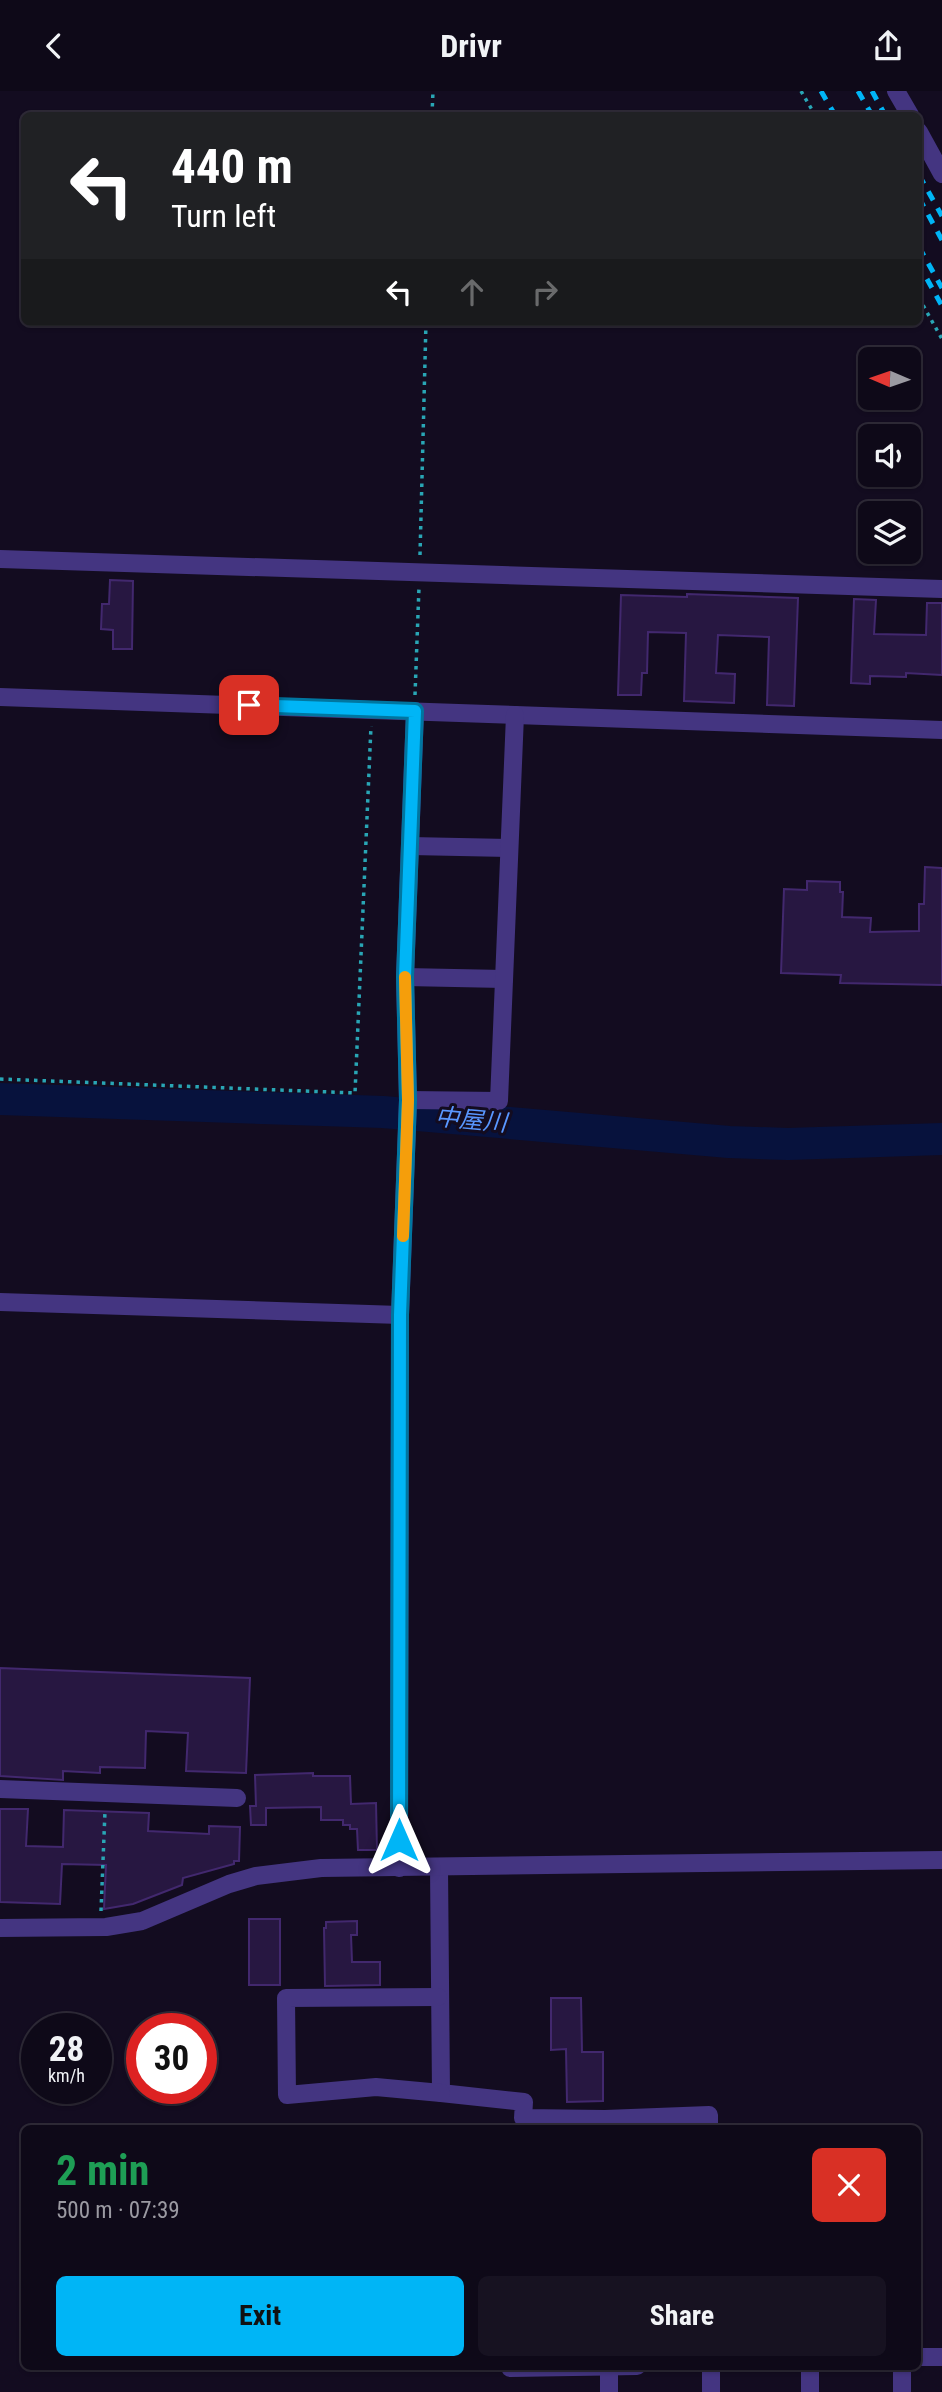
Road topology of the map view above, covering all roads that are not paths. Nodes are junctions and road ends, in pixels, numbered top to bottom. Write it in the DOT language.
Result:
graph roads {
  1 [pos="896,91"];
  2 [pos="908,112"];
  3 [pos="922,137"];
  4 [pos="942,174"];
  5 [pos="0,559"];
  6 [pos="942,589"];
  7 [pos="0,697"];
  8 [pos="415,711"];
  9 [pos="514,715"];
  10 [pos="942,730"];
  11 [pos="410,846"];
  12 [pos="509,848"];
  13 [pos="405,977"];
  14 [pos="504,979"];
  15 [pos="407,1110"];
  16 [pos="0,1302"];
  17 [pos="400,1315"];
  18 [pos="0,1789"];
  19 [pos="237,1798"];
  20 [pos="942,1860"];
  21 [pos="439,1867"];
  22 [pos="399,1868"];
  23 [pos="0,1928"];
  24 [pos="438,1997"];
  25 [pos="441,2093"];
  26 [pos="523,2123"];
  27 [pos="605,2123"];
  28 [pos="709,2125"];
  29 [pos="921,2357"];
  30 [pos="942,2357"];
  31 [pos="609,2370"];
  32 [pos="711,2370"];
  33 [pos="810,2370"];
  34 [pos="902,2370"];
  35 [pos="609,2392"];
  36 [pos="710,2392"];
  37 [pos="810,2392"];
  38 [pos="902,2392"];
  1 -- 2 [label="street"];
  3 -- 4 [label="street"];
  5 -- 6 [label="street"];
  7 -- 8 [label="street"];
  8 -- 9 [label="street"];
  8 -- 11 [label="street"];
  9 -- 10 [label="street"];
  9 -- 12 [label="street"];
  11 -- 12 [label="street"];
  11 -- 13 [label="street"];
  12 -- 14 [label="street"];
  13 -- 14 [label="street"];
  13 -- 15 [label="street"];
  14 -- 15 [label="street"];
  15 -- 17 [label="street"];
  16 -- 17 [label="street"];
  17 -- 22 [label="street"];
  18 -- 19 [label="street"];
  20 -- 21 [label="street"];
  21 -- 22 [label="street"];
  21 -- 24 [label="street"];
  22 -- 23 [label="street"];
  24 -- 25 [label="street"];
  24 -- 25 [label="street"];
  25 -- 26 [label="street"];
  26 -- 27 [label="street"];
  27 -- 28 [label="street"];
  29 -- 30 [label="street"];
  31 -- 35 [label="street"];
  32 -- 36 [label="street"];
  33 -- 37 [label="street"];
  34 -- 38 [label="street"];
}
